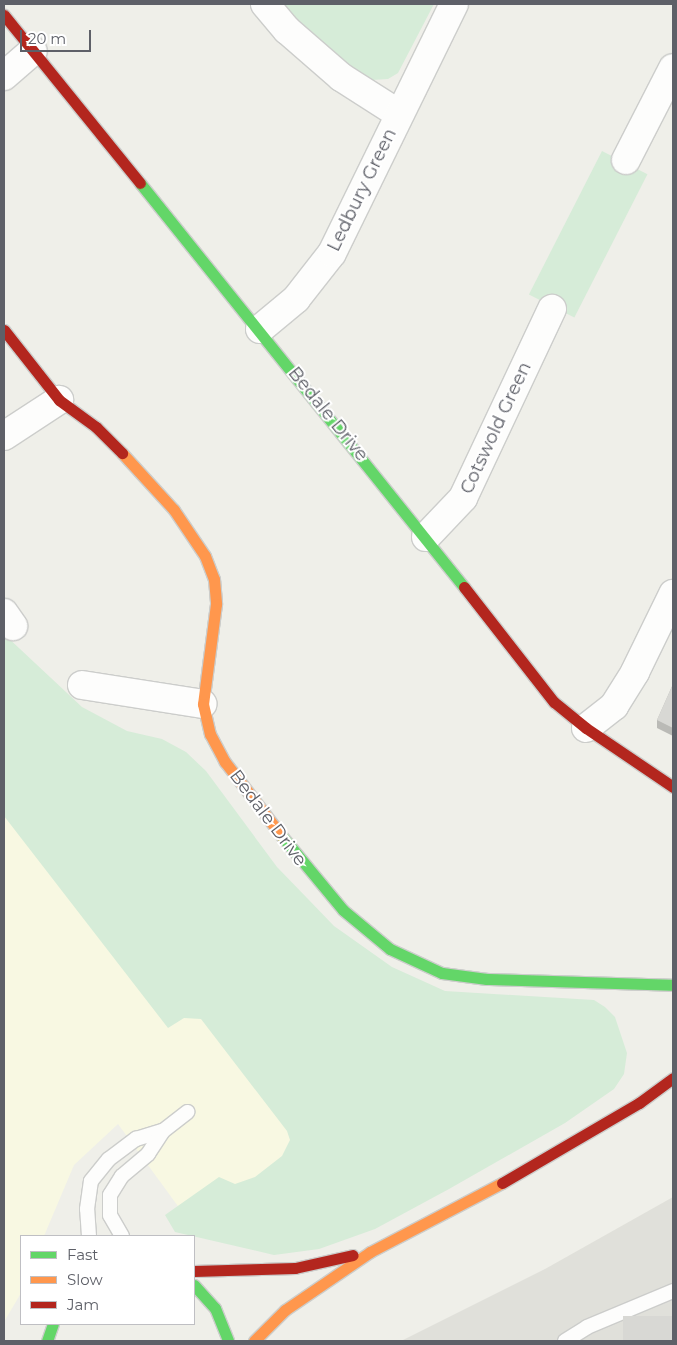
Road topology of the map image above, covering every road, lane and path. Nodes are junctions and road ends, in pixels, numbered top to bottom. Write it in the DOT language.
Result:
graph roads {
  1 [pos="265,4"];
  2 [pos="454,4"];
  3 [pos="4,15"];
  4 [pos="33,51"];
  5 [pos="673,68"];
  6 [pos="4,76"];
  7 [pos="399,114"];
  8 [pos="626,160"];
  9 [pos="552,309"];
  10 [pos="4,330"];
  11 [pos="260,330"];
  12 [pos="59,400"];
  13 [pos="4,436"];
  14 [pos="426,537"];
  15 [pos="673,594"];
  16 [pos="82,685"];
  17 [pos="203,704"];
  18 [pos="586,728"];
  19 [pos="673,787"];
  20 [pos="673,985"];
  21 [pos="673,1078"];
  22 [pos="187,1112"];
  23 [pos="163,1131"];
  24 [pos="90,1235"];
  25 [pos="121,1235"];
  26 [pos="370,1252"];
  27 [pos="195,1271"];
  28 [pos="195,1286"];
  29 [pos="673,1291"];
  30 [pos="53,1325"];
  31 [pos="46,1340"];
  32 [pos="228,1341"];
  33 [pos="254,1341"];
  34 [pos="565,1341"];
  1 -- 7 [label="street, Ledbury Green"];
  2 -- 7 [label="street, Ledbury Green"];
  3 -- 4 [label="street, Bedale Drive"];
  4 -- 6 [label="street"];
  4 -- 11 [label="street, Bedale Drive"];
  5 -- 8 [label="street"];
  7 -- 11 [label="street, Ledbury Green"];
  9 -- 14 [label="street, Cotswold Green"];
  10 -- 12 [label="street, Bedale Drive"];
  11 -- 14 [label="street, Bedale Drive"];
  12 -- 13 [label="street"];
  12 -- 17 [label="street, Bedale Drive"];
  14 -- 18 [label="street, Bedale Drive"];
  15 -- 18 [label="street"];
  16 -- 17 [label="street"];
  17 -- 20 [label="street, Bedale Drive"];
  18 -- 19 [label="street, Bedale Drive"];
  21 -- 26 [label="street"];
  22 -- 23 [label="lane"];
  23 -- 24 [label="lane"];
  23 -- 25 [label="lane"];
  26 -- 27 [label="street"];
  26 -- 33 [label="street"];
  28 -- 32 [label="street"];
  29 -- 34 [label="lane"];
  30 -- 31 [label="street"];
}
